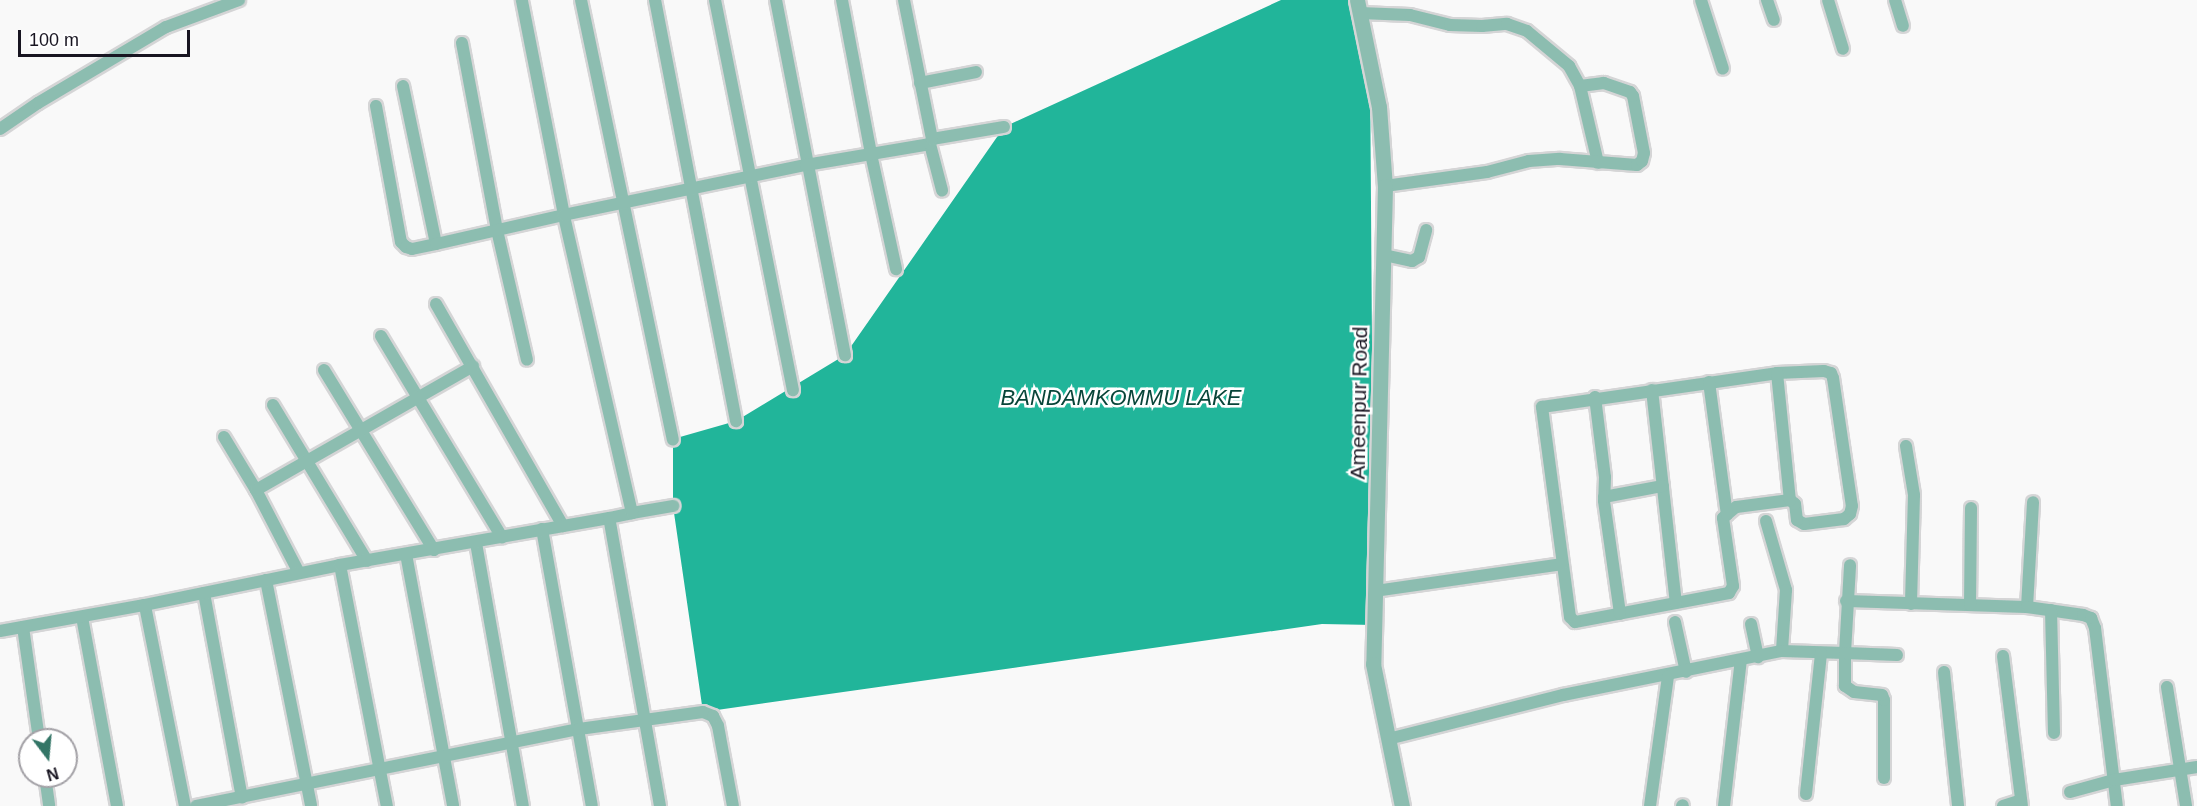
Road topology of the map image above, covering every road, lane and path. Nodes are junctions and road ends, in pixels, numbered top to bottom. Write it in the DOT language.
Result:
graph roads {
  1 [pos="239,0"];
  2 [pos="522,0"];
  3 [pos="581,0"];
  4 [pos="655,0"];
  5 [pos="715,0"];
  6 [pos="776,0"];
  7 [pos="842,0"];
  8 [pos="904,0"];
  9 [pos="1701,0"];
  10 [pos="1767,0"];
  11 [pos="1828,0"];
  12 [pos="1895,0"];
  13 [pos="1359,7"];
  14 [pos="1774,20"];
  15 [pos="1903,26"];
  16 [pos="462,44"];
  17 [pos="1843,49"];
  18 [pos="1723,69"];
  19 [pos="976,72"];
  20 [pos="920,82"];
  21 [pos="1580,86"];
  22 [pos="403,87"];
  23 [pos="376,106"];
  24 [pos="1004,127"];
  25 [pos="0,129"];
  26 [pos="931,142"];
  27 [pos="871,154"];
  28 [pos="1598,163"];
  29 [pos="806,165"];
  30 [pos="749,177"];
  31 [pos="1385,186"];
  32 [pos="691,188"];
  33 [pos="942,190"];
  34 [pos="623,202"];
  35 [pos="564,214"];
  36 [pos="497,230"];
  37 [pos="1426,230"];
  38 [pos="436,244"];
  39 [pos="1384,255"];
  40 [pos="896,269"];
  41 [pos="436,304"];
  42 [pos="381,336"];
  43 [pos="845,355"];
  44 [pos="527,360"];
  45 [pos="473,366"];
  46 [pos="324,370"];
  47 [pos="1777,373"];
  48 [pos="1709,382"];
  49 [pos="793,390"];
  50 [pos="1652,390"];
  51 [pos="1595,397"];
  52 [pos="419,398"];
  53 [pos="273,405"];
  54 [pos="736,421"];
  55 [pos="362,429"];
  56 [pos="224,437"];
  57 [pos="673,439"];
  58 [pos="1906,446"];
  59 [pos="307,459"];
  60 [pos="1663,486"];
  61 [pos="256,490"];
  62 [pos="1604,497"];
  63 [pos="1790,500"];
  64 [pos="2033,502"];
  65 [pos="673,506"];
  66 [pos="1971,508"];
  67 [pos="632,513"];
  68 [pos="1727,515"];
  69 [pos="609,518"];
  70 [pos="1766,521"];
  71 [pos="563,526"];
  72 [pos="542,529"];
  73 [pos="502,537"];
  74 [pos="476,543"];
  75 [pos="434,549"];
  76 [pos="406,554"];
  77 [pos="367,561"];
  78 [pos="1563,564"];
  79 [pos="340,565"];
  80 [pos="1850,565"];
  81 [pos="299,573"];
  82 [pos="266,580"];
  83 [pos="1375,591"];
  84 [pos="204,593"];
  85 [pos="1846,601"];
  86 [pos="1676,603"];
  87 [pos="1911,604"];
  88 [pos="144,605"];
  89 [pos="1970,605"];
  90 [pos="2027,607"];
  91 [pos="2051,610"];
  92 [pos="1620,614"];
  93 [pos="82,616"];
  94 [pos="1675,622"];
  95 [pos="1751,624"];
  96 [pos="23,627"];
  97 [pos="0,631"];
  98 [pos="1782,651"];
  99 [pos="1821,653"];
  100 [pos="1845,653"];
  101 [pos="1897,655"];
  102 [pos="2002,656"];
  103 [pos="1758,657"];
  104 [pos="1741,660"];
  105 [pos="1686,672"];
  106 [pos="1944,672"];
  107 [pos="1668,676"];
  108 [pos="2167,687"];
  109 [pos="646,719"];
  110 [pos="37,728"];
  111 [pos="579,729"];
  112 [pos="2054,733"];
  113 [pos="1388,739"];
  114 [pos="511,742"];
  115 [pos="444,755"];
  116 [pos="2197,766"];
  117 [pos="2181,769"];
  118 [pos="380,770"];
  119 [pos="1884,778"];
  120 [pos="2114,780"];
  121 [pos="307,784"];
  122 [pos="47,788"];
  123 [pos="2070,792"];
  124 [pos="1806,794"];
  125 [pos="242,798"];
  126 [pos="2021,803"];
  127 [pos="49,806"];
  128 [pos="117,806"];
  129 [pos="185,806"];
  130 [pos="196,806"];
  131 [pos="311,806"];
  132 [pos="387,806"];
  133 [pos="453,806"];
  134 [pos="523,806"];
  135 [pos="592,806"];
  136 [pos="660,806"];
  137 [pos="734,806"];
  138 [pos="1402,806"];
  139 [pos="1650,806"];
  140 [pos="1724,806"];
  141 [pos="1958,806"];
  142 [pos="2003,806"];
  143 [pos="2117,806"];
  144 [pos="2186,806"];
  1 -- 25 [label="street"];
  2 -- 35 [label="street"];
  3 -- 34 [label="street"];
  4 -- 32 [label="street"];
  5 -- 30 [label="street"];
  6 -- 29 [label="street"];
  7 -- 27 [label="street"];
  8 -- 20 [label="street"];
  9 -- 18 [label="street"];
  10 -- 14 [label="street"];
  11 -- 17 [label="street"];
  12 -- 15 [label="street"];
  13 -- 21 [label="street"];
  13 -- 31 [label="street, Ameenpur Road"];
  16 -- 36 [label="street"];
  19 -- 20 [label="street"];
  20 -- 26 [label="street"];
  21 -- 28 [label="street"];
  21 -- 28 [label="street"];
  22 -- 38 [label="street"];
  23 -- 38 [label="street"];
  24 -- 26 [label="street"];
  26 -- 27 [label="street"];
  26 -- 33 [label="street"];
  27 -- 29 [label="street"];
  27 -- 40 [label="street"];
  28 -- 31 [label="street"];
  29 -- 30 [label="street"];
  29 -- 43 [label="street"];
  30 -- 32 [label="street"];
  30 -- 49 [label="street"];
  31 -- 39 [label="street, Ameenpur Road"];
  32 -- 34 [label="street"];
  32 -- 54 [label="street"];
  34 -- 35 [label="street"];
  34 -- 57 [label="street"];
  35 -- 36 [label="street"];
  35 -- 67 [label="street"];
  36 -- 38 [label="street"];
  36 -- 44 [label="street"];
  37 -- 39 [label="street"];
  39 -- 83 [label="street, Ameenpur Road"];
  41 -- 45 [label="street"];
  42 -- 52 [label="street"];
  45 -- 52 [label="street"];
  45 -- 71 [label="street"];
  46 -- 55 [label="street"];
  47 -- 48 [label="street"];
  47 -- 63 [label="street"];
  47 -- 63 [label="street"];
  48 -- 50 [label="street"];
  48 -- 68 [label="street"];
  50 -- 51 [label="street"];
  50 -- 60 [label="street"];
  51 -- 62 [label="street"];
  51 -- 78 [label="street"];
  52 -- 55 [label="street"];
  52 -- 73 [label="street"];
  53 -- 59 [label="street"];
  55 -- 59 [label="street"];
  55 -- 75 [label="street"];
  56 -- 61 [label="street"];
  58 -- 87 [label="street"];
  59 -- 61 [label="street"];
  59 -- 77 [label="street"];
  60 -- 62 [label="street"];
  60 -- 86 [label="street"];
  61 -- 81 [label="street"];
  62 -- 92 [label="street"];
  63 -- 68 [label="street"];
  64 -- 90 [label="street"];
  65 -- 67 [label="street"];
  66 -- 89 [label="street"];
  67 -- 69 [label="street"];
  68 -- 86 [label="street"];
  69 -- 71 [label="street"];
  69 -- 109 [label="street"];
  70 -- 98 [label="street"];
  71 -- 72 [label="street"];
  72 -- 73 [label="street"];
  72 -- 111 [label="street"];
  73 -- 74 [label="street"];
  74 -- 75 [label="street"];
  74 -- 114 [label="street"];
  75 -- 76 [label="street"];
  76 -- 77 [label="street"];
  76 -- 115 [label="street"];
  77 -- 79 [label="street"];
  78 -- 83 [label="street"];
  78 -- 92 [label="street"];
  79 -- 81 [label="street"];
  79 -- 118 [label="street"];
  80 -- 85 [label="street"];
  81 -- 82 [label="street"];
  82 -- 84 [label="street"];
  82 -- 121 [label="street"];
  83 -- 113 [label="street, Ameenpur Road"];
  84 -- 88 [label="street"];
  84 -- 125 [label="street"];
  85 -- 87 [label="street"];
  85 -- 100 [label="street"];
  86 -- 92 [label="street"];
  87 -- 89 [label="street"];
  88 -- 93 [label="street"];
  88 -- 129 [label="street"];
  89 -- 90 [label="street"];
  90 -- 91 [label="street"];
  91 -- 112 [label="street"];
  91 -- 120 [label="street"];
  93 -- 96 [label="street"];
  93 -- 128 [label="street"];
  94 -- 105 [label="street"];
  95 -- 103 [label="street"];
  96 -- 97 [label="street"];
  96 -- 110 [label="street"];
  98 -- 99 [label="street"];
  98 -- 103 [label="street"];
  99 -- 100 [label="street"];
  99 -- 124 [label="street"];
  100 -- 101 [label="street"];
  100 -- 119 [label="street"];
  102 -- 126 [label="street"];
  103 -- 104 [label="street"];
  104 -- 105 [label="street"];
  104 -- 140 [label="street"];
  105 -- 107 [label="street"];
  106 -- 141 [label="street"];
  107 -- 113 [label="street"];
  107 -- 139 [label="street"];
  108 -- 117 [label="street"];
  109 -- 111 [label="street"];
  109 -- 136 [label="street"];
  109 -- 137 [label="street"];
  111 -- 114 [label="street"];
  111 -- 135 [label="street"];
  113 -- 138 [label="street, Ameenpur Road"];
  114 -- 115 [label="street"];
  114 -- 134 [label="street"];
  115 -- 118 [label="street"];
  115 -- 133 [label="street"];
  116 -- 117 [label="street"];
  117 -- 120 [label="street"];
  117 -- 144 [label="street"];
  118 -- 121 [label="street"];
  118 -- 132 [label="street"];
  120 -- 123 [label="street"];
  120 -- 143 [label="street"];
  121 -- 125 [label="street"];
  121 -- 131 [label="street"];
  122 -- 127 [label="street"];
  125 -- 130 [label="street"];
  126 -- 142 [label="street"];
}
